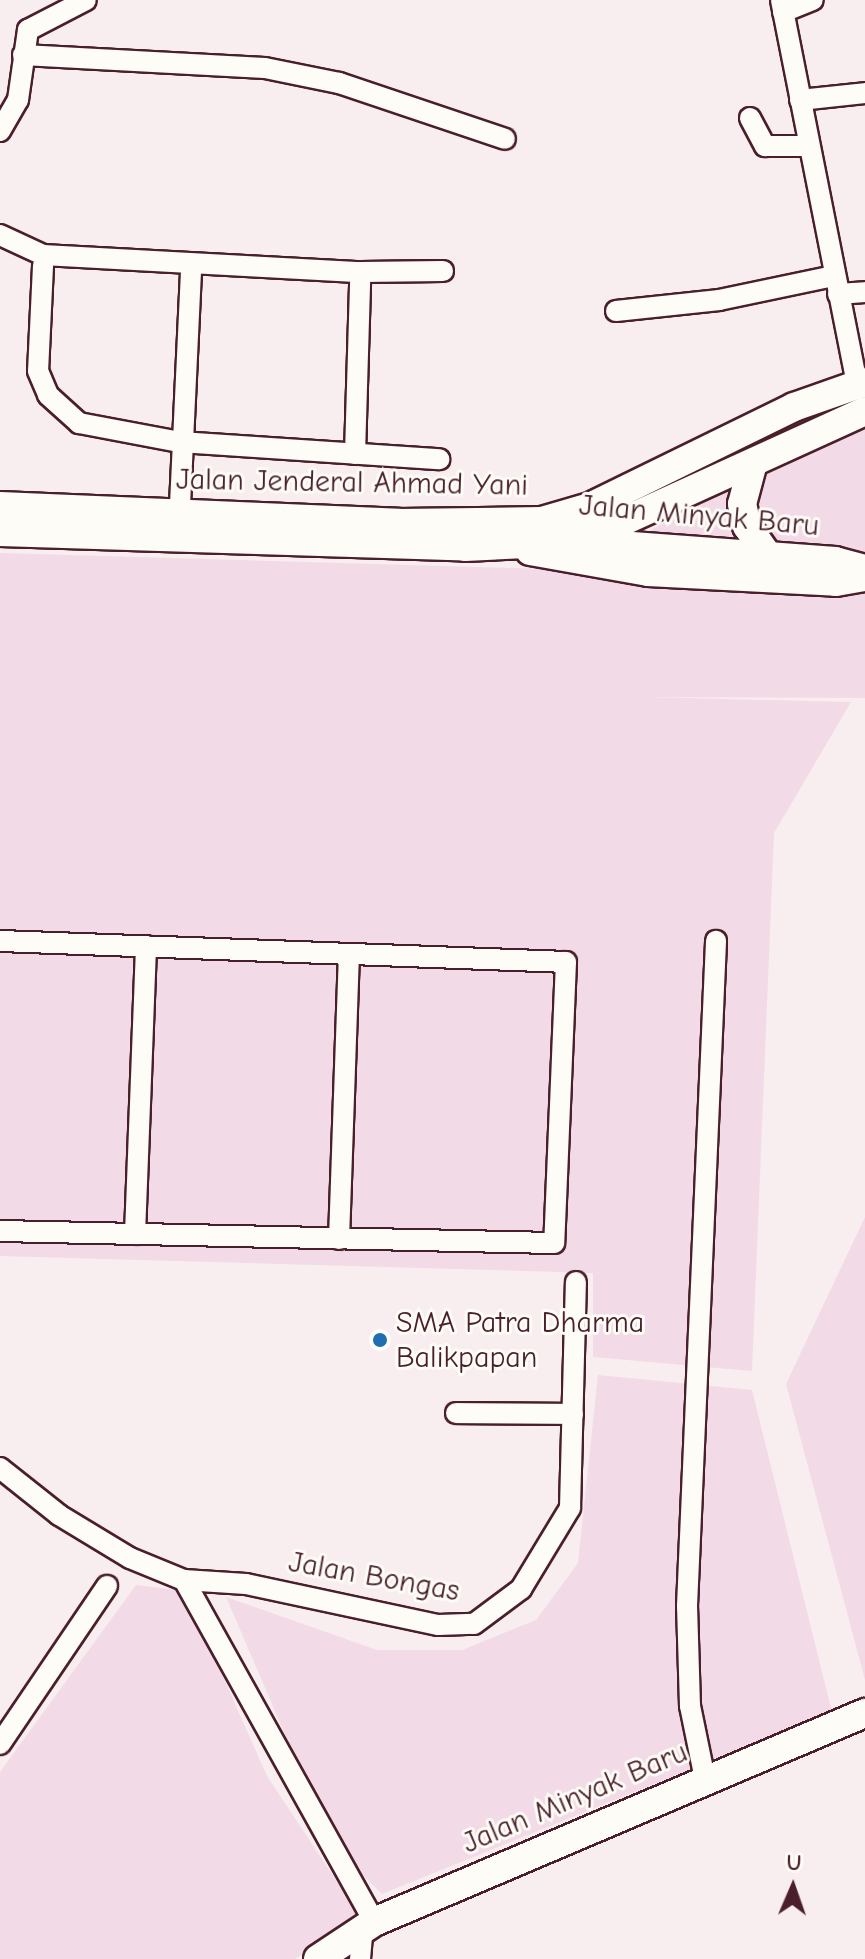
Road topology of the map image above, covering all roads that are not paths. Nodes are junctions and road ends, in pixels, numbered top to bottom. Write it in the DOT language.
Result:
graph roads {
  1 [pos="86,0"];
  2 [pos="813,0"];
  3 [pos="782,6"];
  4 [pos="23,55"];
  5 [pos="865,93"];
  6 [pos="800,100"];
  7 [pos="750,118"];
  8 [pos="0,131"];
  9 [pos="505,139"];
  10 [pos="809,146"];
  11 [pos="0,235"];
  12 [pos="43,266"];
  13 [pos="443,271"];
  14 [pos="191,272"];
  15 [pos="360,282"];
  16 [pos="865,292"];
  17 [pos="838,293"];
  18 [pos="616,311"];
  19 [pos="861,383"];
  20 [pos="865,411"];
  21 [pos="180,447"];
  22 [pos="355,454"];
  23 [pos="439,459"];
  24 [pos="753,463"];
  25 [pos="0,506"];
  26 [pos="179,526"];
  27 [pos="0,532"];
  28 [pos="524,535"];
  29 [pos="564,540"];
  30 [pos="768,556"];
  31 [pos="865,569"];
  32 [pos="865,577"];
  33 [pos="0,941"];
  34 [pos="716,941"];
  35 [pos="146,946"];
  36 [pos="349,954"];
  37 [pos="0,1231"];
  38 [pos="135,1234"];
  39 [pos="339,1239"];
  40 [pos="576,1282"];
  41 [pos="456,1413"];
  42 [pos="573,1414"];
  43 [pos="0,1468"];
  44 [pos="184,1580"];
  45 [pos="107,1586"];
  46 [pos="865,1713"];
  47 [pos="0,1744"];
  48 [pos="705,1779"];
  49 [pos="368,1925"];
  50 [pos="318,1959"];
  51 [pos="360,1959"];
  1 -- 4 [label="street"];
  2 -- 3 [label="street"];
  3 -- 6 [label="street"];
  4 -- 8 [label="street"];
  4 -- 9 [label="street"];
  5 -- 6 [label="street"];
  6 -- 10 [label="street"];
  7 -- 10 [label="street"];
  10 -- 17 [label="street"];
  11 -- 13 [label="street"];
  12 -- 21 [label="street"];
  14 -- 21 [label="street"];
  15 -- 22 [label="street"];
  16 -- 17 [label="street"];
  17 -- 18 [label="street"];
  17 -- 19 [label="street"];
  19 -- 28 [label="main road, Jalan Jenderal Ahmad Yani"];
  20 -- 24 [label="main road"];
  21 -- 22 [label="street"];
  21 -- 26 [label="street"];
  22 -- 23 [label="street"];
  24 -- 29 [label="main road"];
  24 -- 30 [label="main road"];
  25 -- 26 [label="main road, Jalan Jenderal Ahmad Yani"];
  26 -- 27 [label="main road, Jalan Jenderal Ahmad Yani"];
  26 -- 28 [label="main road, Jalan Jenderal Ahmad Yani"];
  28 -- 29 [label="main road, Jalan Minyak Baru"];
  28 -- 32 [label="main road"];
  29 -- 30 [label="main road, Jalan Minyak Baru"];
  30 -- 31 [label="main road, Jalan Minyak Baru"];
  33 -- 35 [label="street"];
  34 -- 48 [label="street"];
  35 -- 36 [label="street"];
  35 -- 38 [label="street"];
  36 -- 39 [label="street"];
  36 -- 39 [label="street"];
  37 -- 38 [label="street"];
  38 -- 39 [label="street"];
  40 -- 42 [label="street, Jalan Bongas"];
  41 -- 42 [label="street"];
  42 -- 44 [label="street, Jalan Bongas"];
  43 -- 44 [label="street, Jalan Bongas"];
  44 -- 49 [label="street"];
  45 -- 47 [label="street"];
  46 -- 48 [label="main road, Jalan Minyak Baru"];
  48 -- 49 [label="main road, Jalan Minyak Baru"];
  49 -- 50 [label="main road, Jalan Minyak Baru"];
  49 -- 51 [label="street"];
}
